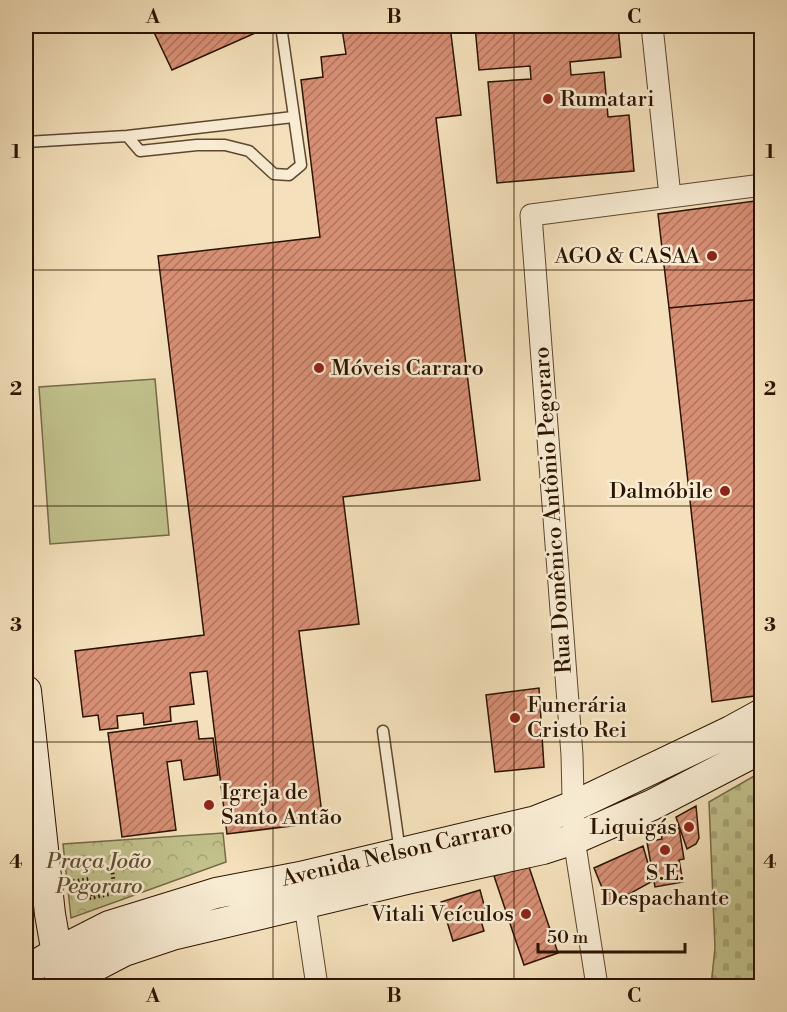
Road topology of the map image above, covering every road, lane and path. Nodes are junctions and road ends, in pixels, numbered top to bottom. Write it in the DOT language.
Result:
graph roads {
  1 [pos="281,26"];
  2 [pos="652,26"];
  3 [pos="293,117"];
  4 [pos="127,136"];
  5 [pos="26,142"];
  6 [pos="762,185"];
  7 [pos="670,196"];
  8 [pos="26,691"];
  9 [pos="762,714"];
  10 [pos="383,731"];
  11 [pos="762,748"];
  12 [pos="574,806"];
  13 [pos="574,839"];
  14 [pos="111,861"];
  15 [pos="404,866"];
  16 [pos="47,884"];
  17 [pos="302,890"];
  18 [pos="92,897"];
  19 [pos="86,899"];
  20 [pos="167,923"];
  21 [pos="56,953"];
  22 [pos="26,971"];
  23 [pos="60,985"];
  24 [pos="316,987"];
  25 [pos="597,987"];
  1 -- 3 [label="lane"];
  2 -- 7 [label="street"];
  3 -- 4 [label="lane"];
  3 -- 4 [label="lane"];
  4 -- 5 [label="lane"];
  6 -- 7 [label="street"];
  7 -- 12 [label="street, Rua Domênico Antônio Pegoraro"];
  8 -- 16 [label="main road"];
  9 -- 12 [label="main road, Avenida Nelson Carraro"];
  10 -- 15 [label="lane"];
  11 -- 13 [label="main road, Avenida Nelson Carraro"];
  12 -- 13 [label="street, Rua Domênico Antônio Pegoraro"];
  12 -- 15 [label="main road, Avenida Nelson Carraro"];
  13 -- 15 [label="main road, Avenida Nelson Carraro"];
  13 -- 25 [label="street, Rua Domênico Antônio Pegoraro"];
  14 -- 18 [label="path"];
  15 -- 17 [label="main road, Avenida Nelson Carraro"];
  16 -- 18 [label="path"];
  16 -- 21 [label="main road"];
  17 -- 20 [label="main road, Avenida Nelson Carraro"];
  17 -- 24 [label="street"];
  18 -- 19 [label="path"];
  20 -- 21 [label="main road, Avenida Nelson Carraro"];
  20 -- 23 [label="main road, Avenida Nelson Carraro"];
  21 -- 22 [label="main road, Avenida Nelson Carraro"];
  21 -- 23 [label="main road"];
}
